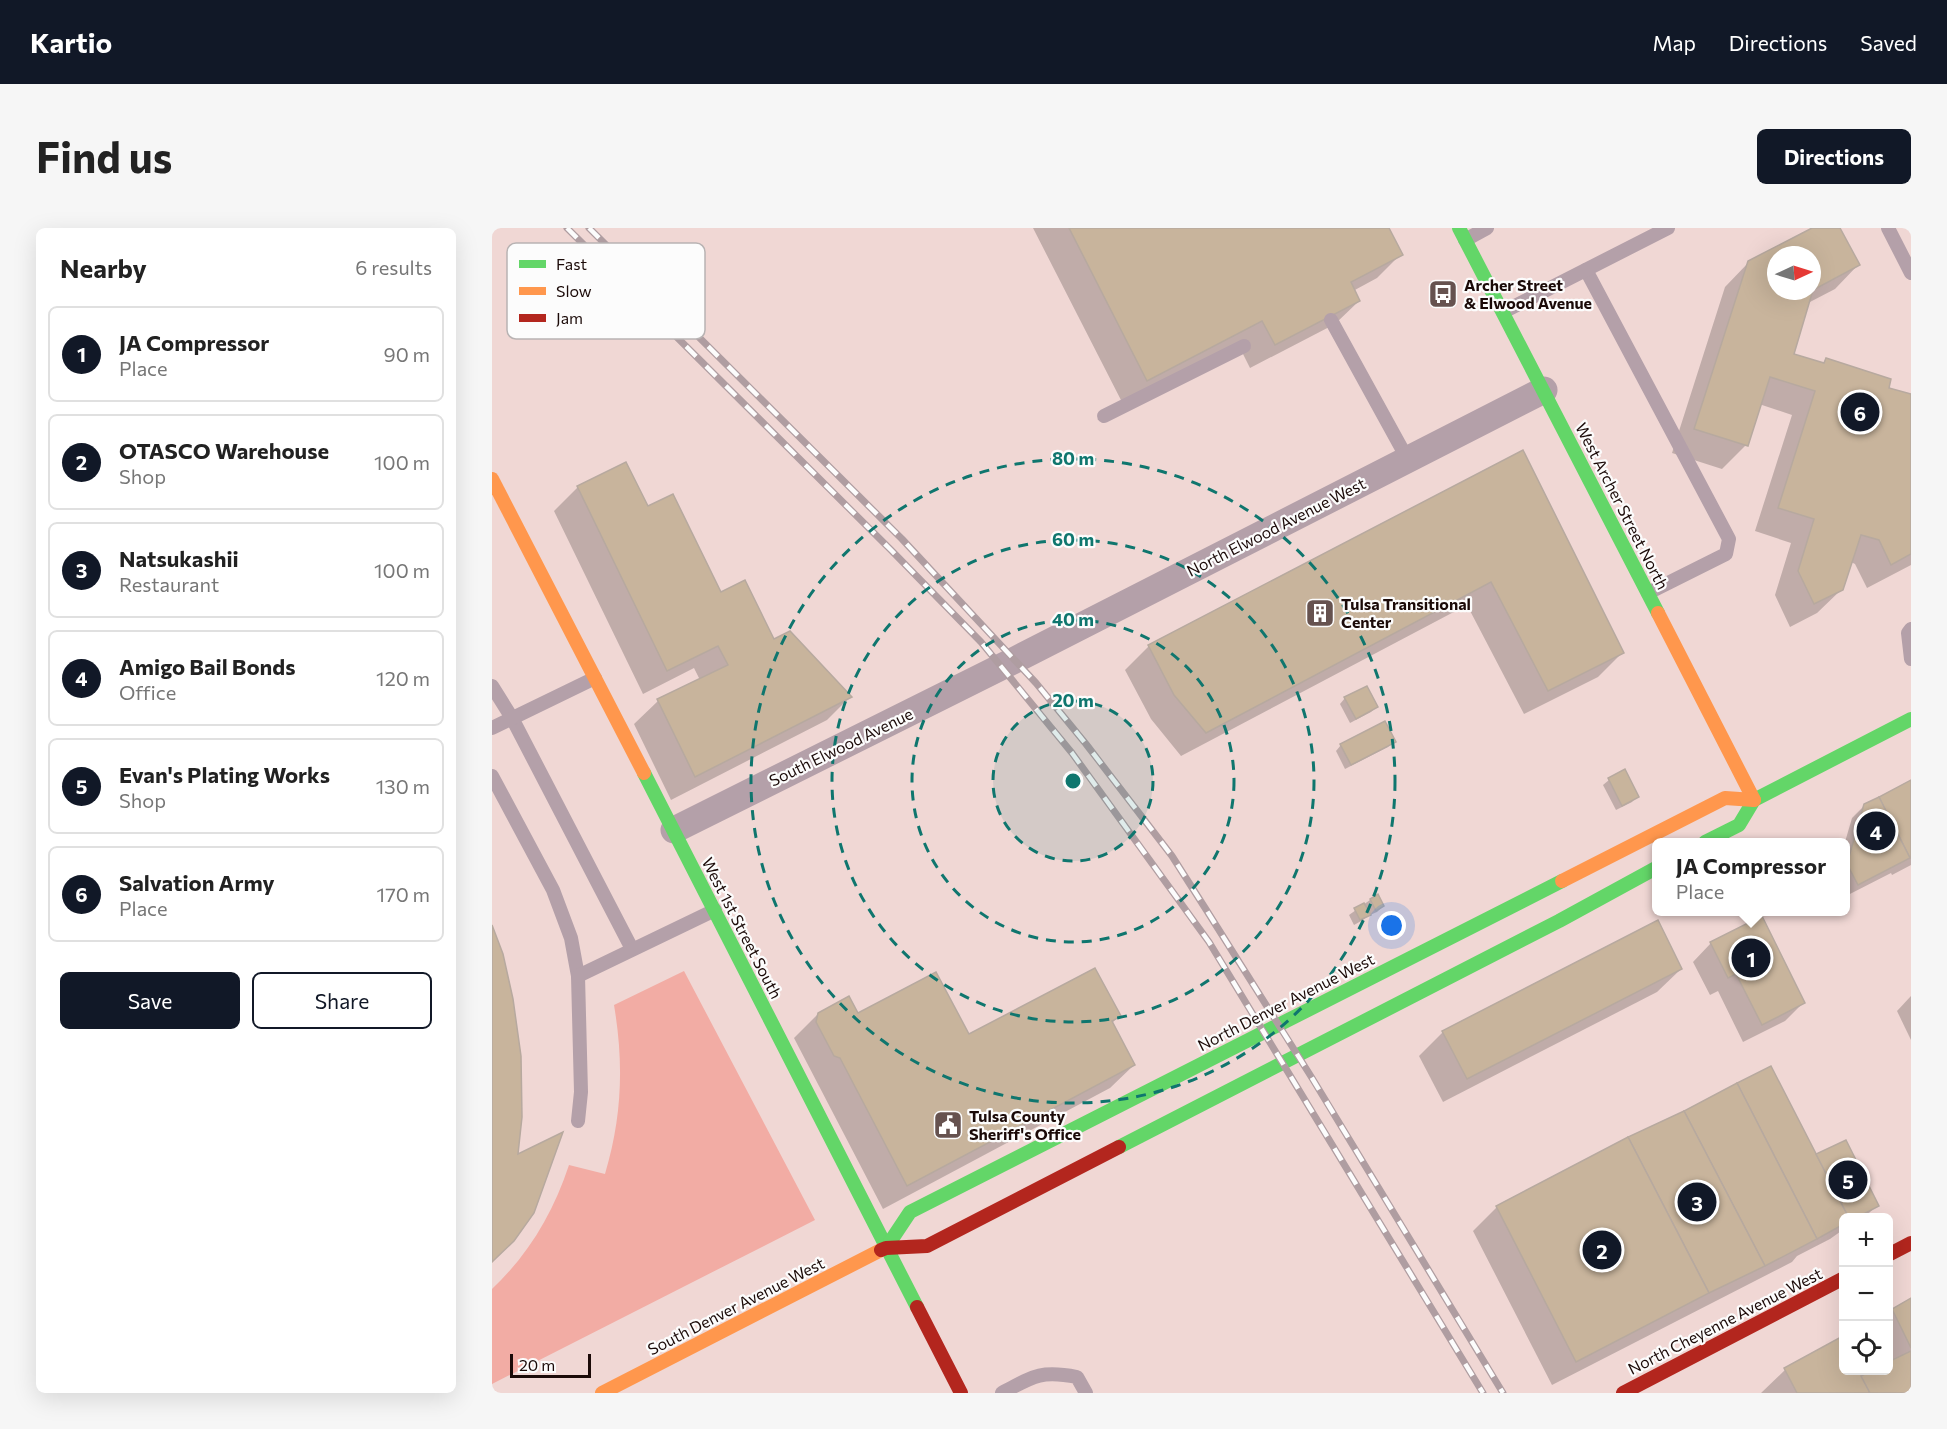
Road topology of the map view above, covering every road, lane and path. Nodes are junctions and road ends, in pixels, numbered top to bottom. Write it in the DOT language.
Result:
graph roads {
  1 [pos="1487,228"];
  2 [pos="1668,228"];
  3 [pos="1888,228"];
  4 [pos="1462,234"];
  5 [pos="1586,270"];
  6 [pos="1911,273"];
  7 [pos="1503,312"];
  8 [pos="1330,320"];
  9 [pos="1244,346"];
  10 [pos="1544,390"];
  11 [pos="1104,416"];
  12 [pos="1408,460"];
  13 [pos="492,479"];
  14 [pos="1648,593"];
  15 [pos="1911,628"];
  16 [pos="1911,659"];
  17 [pos="1008,664"];
  18 [pos="595,678"];
  19 [pos="492,686"];
  20 [pos="512,718"];
  21 [pos="1911,719"];
  22 [pos="492,728"];
  23 [pos="492,776"];
  24 [pos="1754,800"];
  25 [pos="674,830"];
  26 [pos="1714,838"];
  27 [pos="1652,870"];
  28 [pos="715,910"];
  29 [pos="632,949"];
  30 [pos="578,976"];
  31 [pos="578,1121"];
  32 [pos="1028,1152"];
  33 [pos="1911,1243"];
  34 [pos="886,1248"];
  35 [pos="1893,1252"];
  36 [pos="1839,1281"];
  37 [pos="602,1393"];
  38 [pos="961,1393"];
  39 [pos="1002,1393"];
  40 [pos="1086,1393"];
  41 [pos="1623,1393"];
  1 -- 4 [label="lane"];
  2 -- 5 [label="lane"];
  3 -- 6 [label="lane"];
  4 -- 7 [label="main road, West Archer Street North"];
  5 -- 7 [label="lane"];
  5 -- 14 [label="lane"];
  7 -- 10 [label="main road, West Archer Street North"];
  8 -- 12 [label="lane"];
  9 -- 11 [label="lane"];
  10 -- 12 [label="street, North Elwood Avenue West"];
  10 -- 14 [label="main road, West Archer Street North"];
  12 -- 17 [label="street, North Elwood Avenue West"];
  13 -- 18 [label="main road, West 1st Street South"];
  14 -- 24 [label="main road, West Archer Street North"];
  15 -- 16 [label="lane"];
  17 -- 25 [label="street, South Elwood Avenue"];
  18 -- 20 [label="lane"];
  18 -- 25 [label="main road, West 1st Street South"];
  19 -- 20 [label="lane"];
  20 -- 22 [label="lane"];
  20 -- 29 [label="lane"];
  21 -- 24 [label="main road"];
  23 -- 30 [label="lane"];
  24 -- 26 [label="main road"];
  24 -- 32 [label="main road, North Denver Avenue West"];
  25 -- 28 [label="main road, West 1st Street South"];
  27 -- 34 [label="main road, South Denver Avenue West"];
  28 -- 29 [label="lane"];
  28 -- 34 [label="main road, West 1st Street South"];
  29 -- 30 [label="lane"];
  30 -- 31 [label="lane"];
  32 -- 34 [label="main road, South Denver Avenue West"];
  33 -- 35 [label="main road"];
  34 -- 37 [label="main road, South Denver Avenue West"];
  34 -- 38 [label="main road, West 1st Street South"];
  36 -- 41 [label="main road, North Cheyenne Avenue West"];
  39 -- 40 [label="lane"];
}
